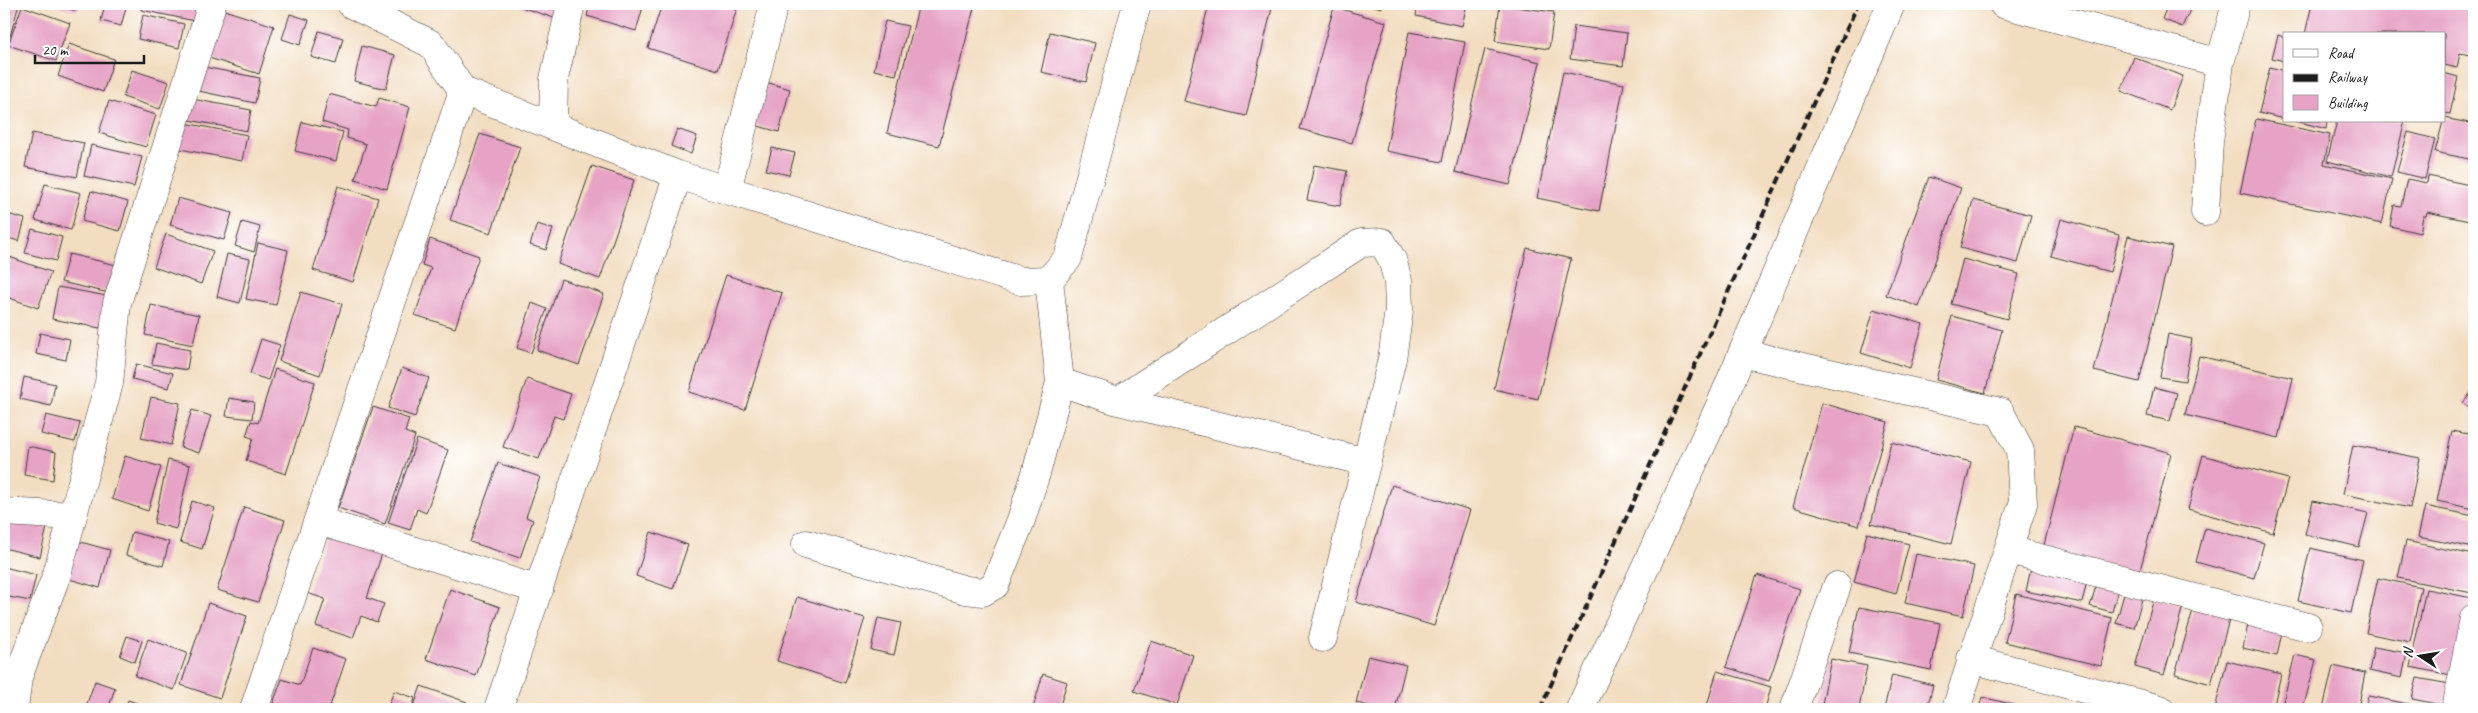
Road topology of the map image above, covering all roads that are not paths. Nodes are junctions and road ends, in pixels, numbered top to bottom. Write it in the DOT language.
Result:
graph roads {
  1 [pos="212,4"];
  2 [pos="351,4"];
  3 [pos="571,4"];
  4 [pos="774,4"];
  5 [pos="1137,4"];
  6 [pos="1891,4"];
  7 [pos="2003,4"];
  8 [pos="2236,4"];
  9 [pos="2220,63"];
  10 [pos="463,91"];
  11 [pos="552,126"];
  12 [pos="678,175"];
  13 [pos="727,190"];
  14 [pos="2205,212"];
  15 [pos="1049,280"];
  16 [pos="1742,353"];
  17 [pos="1060,382"];
  18 [pos="1118,401"];
  19 [pos="1366,462"];
  20 [pos="4,512"];
  21 [pos="74,516"];
  22 [pos="319,521"];
  23 [pos="806,544"];
  24 [pos="2009,550"];
  25 [pos="1837,586"];
  26 [pos="538,590"];
  27 [pos="2474,618"];
  28 [pos="2308,627"];
  29 [pos="1322,638"];
  30 [pos="1971,659"];
  31 [pos="14,709"];
  32 [pos="254,709"];
  33 [pos="498,709"];
  34 [pos="1580,709"];
  35 [pos="1794,709"];
  36 [pos="1956,709"];
  37 [pos="2160,709"];
  38 [pos="2456,709"];
  1 -- 21 [label="street"];
  2 -- 10 [label="street"];
  3 -- 11 [label="street"];
  4 -- 13 [label="street"];
  5 -- 15 [label="street"];
  6 -- 16 [label="street"];
  7 -- 9 [label="street"];
  8 -- 9 [label="street"];
  9 -- 14 [label="street"];
  10 -- 11 [label="street"];
  10 -- 22 [label="street"];
  11 -- 12 [label="street"];
  12 -- 13 [label="street"];
  12 -- 26 [label="street"];
  13 -- 15 [label="street"];
  15 -- 17 [label="street"];
  16 -- 24 [label="street"];
  16 -- 34 [label="street"];
  17 -- 18 [label="street"];
  17 -- 23 [label="street"];
  18 -- 19 [label="street"];
  18 -- 19 [label="street"];
  19 -- 29 [label="street"];
  20 -- 21 [label="street"];
  21 -- 31 [label="street"];
  22 -- 26 [label="street"];
  22 -- 32 [label="street"];
  24 -- 28 [label="street"];
  24 -- 30 [label="street"];
  25 -- 35 [label="street"];
  26 -- 33 [label="street"];
  27 -- 38 [label="street"];
  30 -- 36 [label="street"];
  30 -- 37 [label="street"];
}
